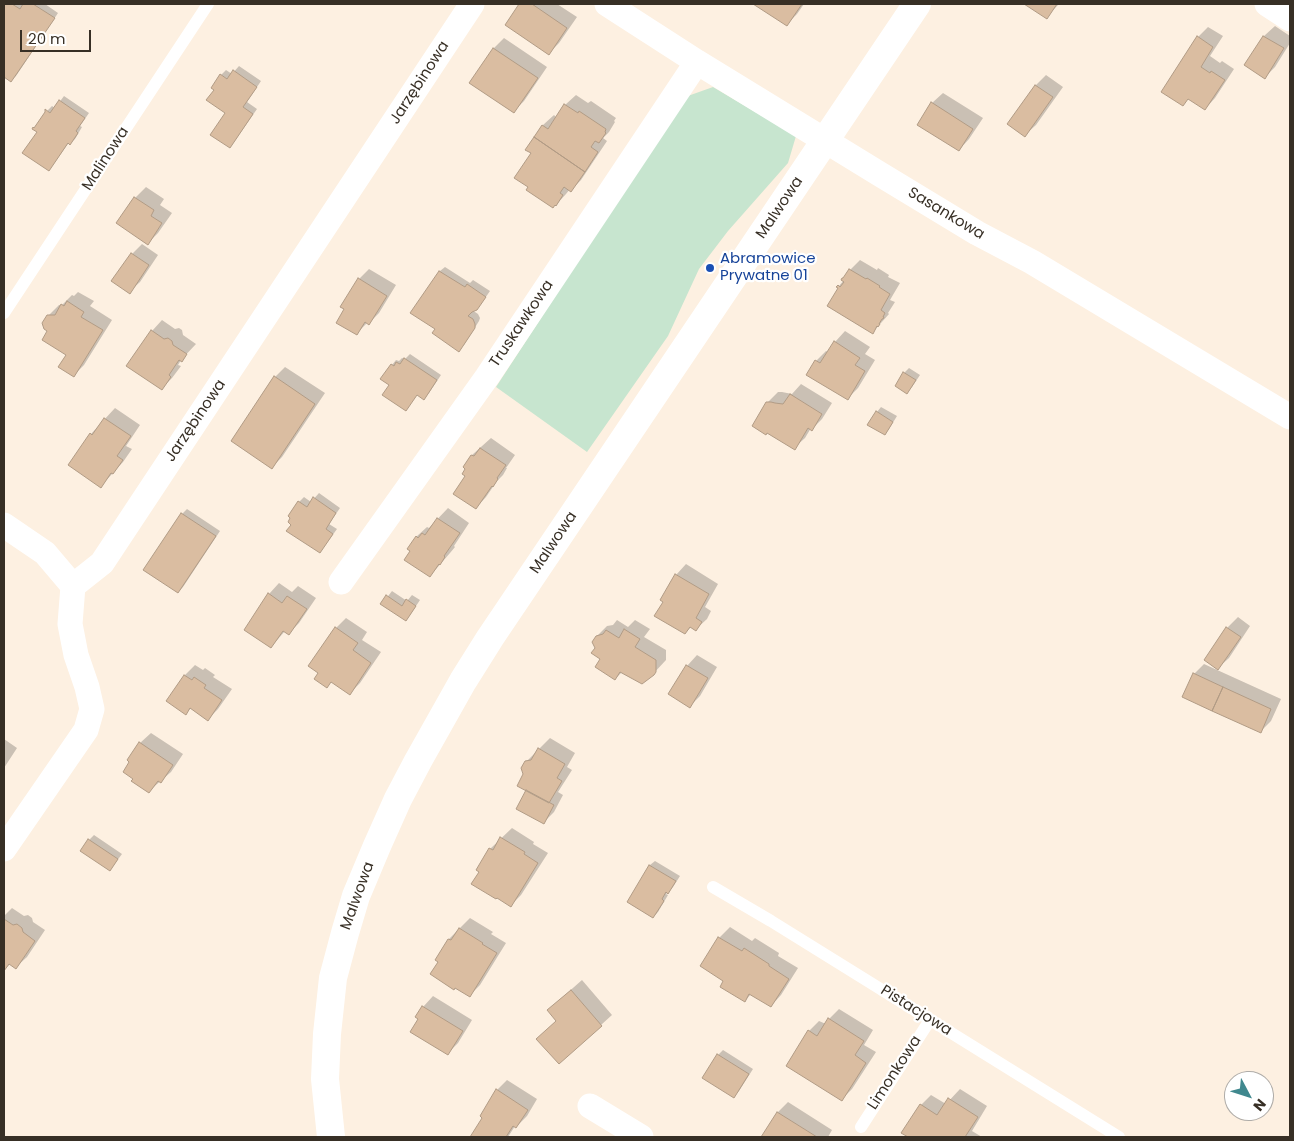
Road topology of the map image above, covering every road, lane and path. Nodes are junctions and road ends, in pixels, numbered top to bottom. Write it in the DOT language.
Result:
graph roads {
  1 [pos="208,4"];
  2 [pos="472,4"];
  3 [pos="606,4"];
  4 [pos="917,4"];
  5 [pos="1267,4"];
  6 [pos="1290,19"];
  7 [pos="698,62"];
  8 [pos="826,140"];
  9 [pos="4,313"];
  10 [pos="1290,417"];
  11 [pos="4,525"];
  12 [pos="341,582"];
  13 [pos="73,586"];
  14 [pos="4,849"];
  15 [pos="713,886"];
  16 [pos="930,1020"];
  17 [pos="590,1106"];
  18 [pos="861,1126"];
  19 [pos="331,1137"];
  20 [pos="641,1137"];
  21 [pos="1119,1137"];
  1 -- 9 [label="lane, Malinowa"];
  2 -- 13 [label="street, Jarzębinowa"];
  3 -- 7 [label="street, Sasankowa"];
  4 -- 8 [label="street, Malwowa"];
  5 -- 6 [label="street"];
  7 -- 8 [label="street, Sasankowa"];
  7 -- 12 [label="street, Truskawkowa"];
  8 -- 10 [label="street, Sasankowa"];
  8 -- 19 [label="street, Malwowa"];
  11 -- 13 [label="street"];
  13 -- 14 [label="street"];
  15 -- 16 [label="lane, Pistacjowa"];
  16 -- 18 [label="lane, Limonkowa"];
  16 -- 21 [label="lane, Pistacjowa"];
  17 -- 20 [label="street"];
}
